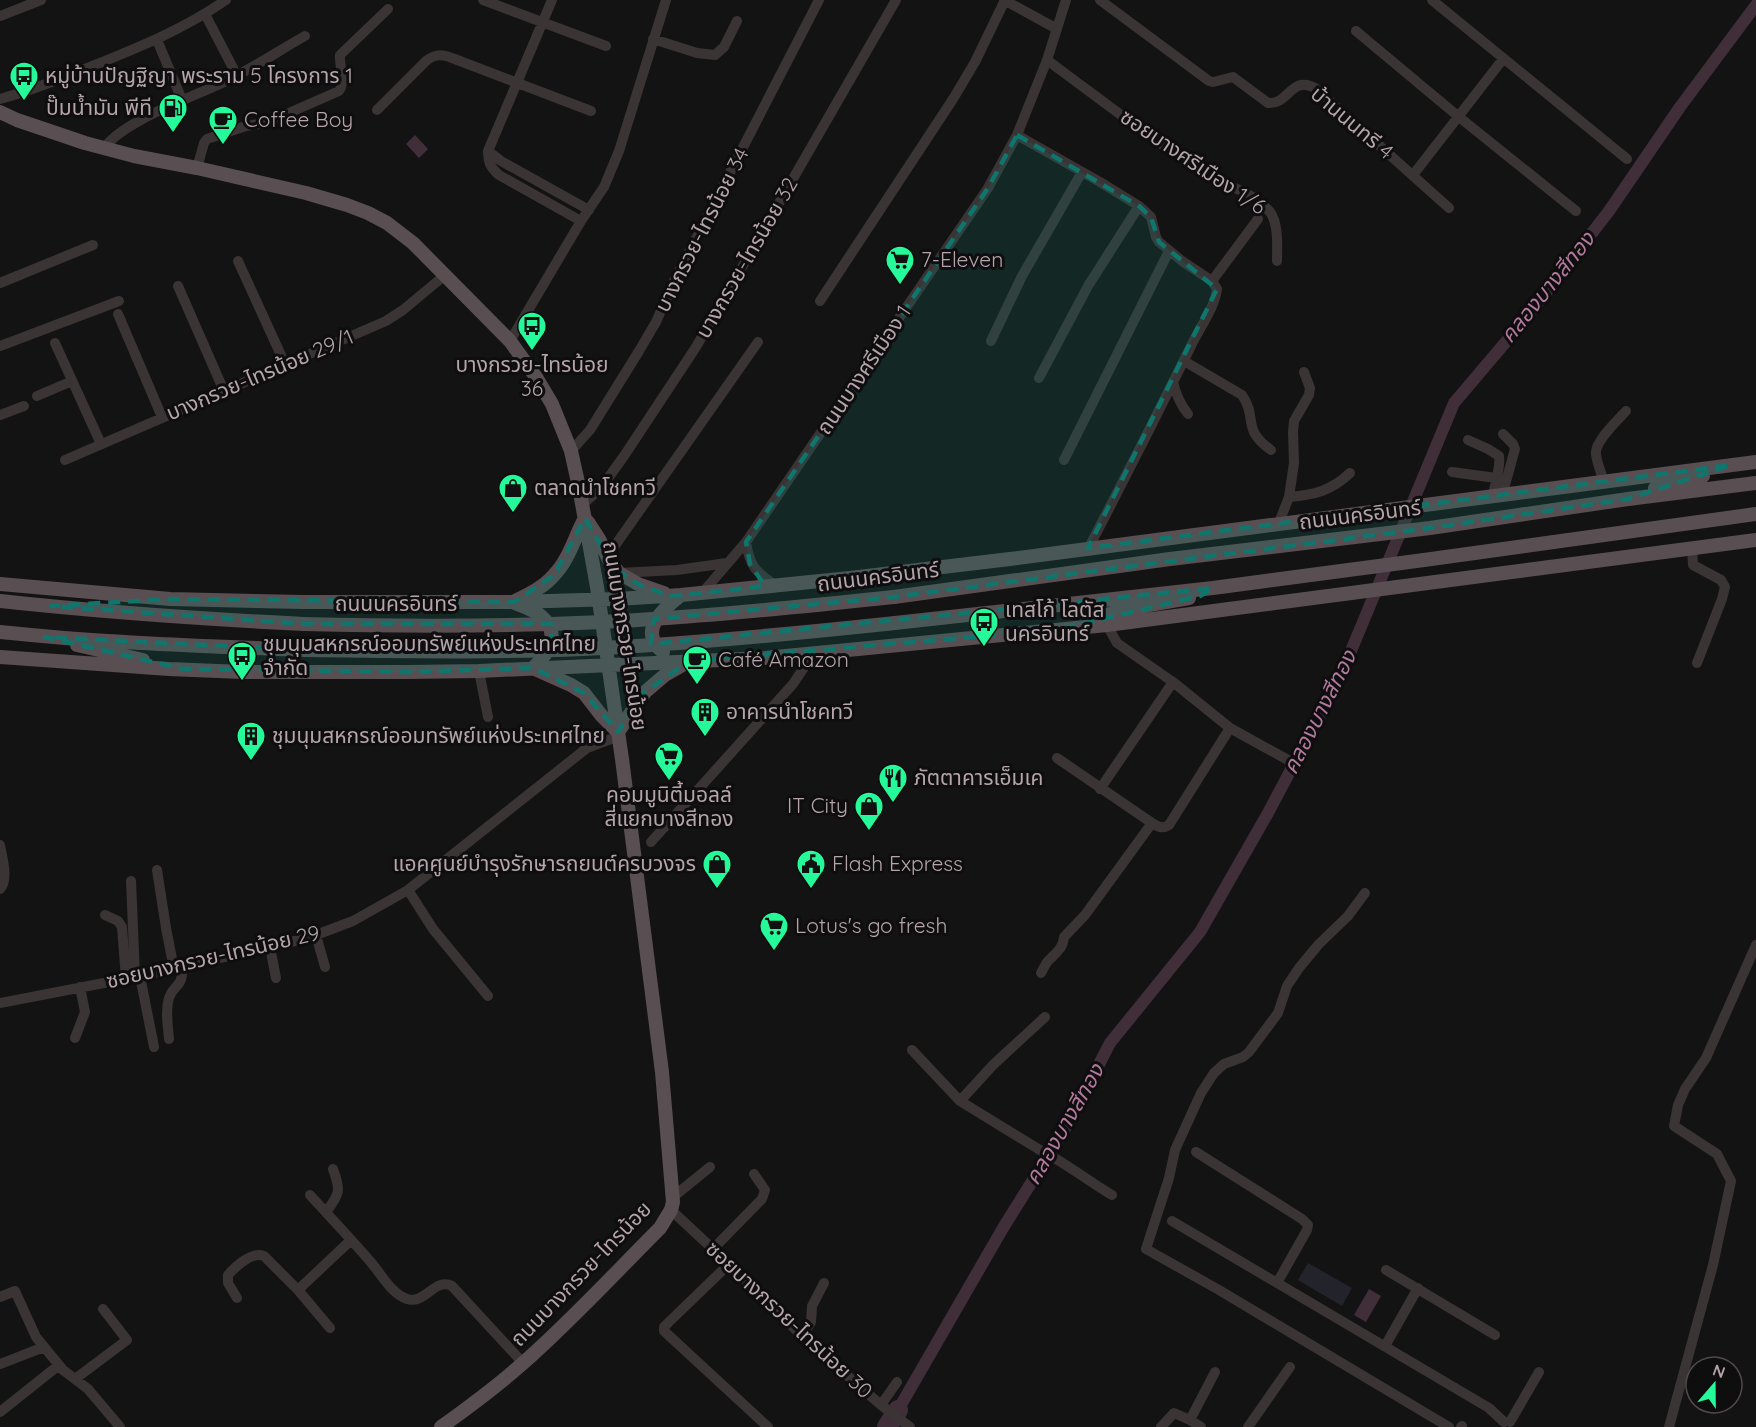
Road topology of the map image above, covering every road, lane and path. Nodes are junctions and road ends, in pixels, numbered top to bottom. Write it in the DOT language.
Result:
graph roads {
  1 [pos="41,0"];
  2 [pos="226,0"];
  3 [pos="483,0"];
  4 [pos="552,0"];
  5 [pos="666,0"];
  6 [pos="819,0"];
  7 [pos="896,0"];
  8 [pos="1004,0"];
  9 [pos="1065,0"];
  10 [pos="1100,0"];
  11 [pos="1432,0"];
  12 [pos="388,9"];
  13 [pos="206,14"];
  14 [pos="0,16"];
  15 [pos="737,21"];
  16 [pos="542,22"];
  17 [pos="1057,29"];
  18 [pos="1356,31"];
  19 [pos="305,36"];
  20 [pos="653,39"];
  21 [pos="157,40"];
  22 [pos="606,46"];
  23 [pos="1503,59"];
  24 [pos="1047,60"];
  25 [pos="233,68"];
  26 [pos="517,84"];
  27 [pos="180,95"];
  28 [pos="0,99"];
  29 [pos="377,110"];
  30 [pos="591,111"];
  31 [pos="0,112"];
  32 [pos="1459,117"];
  33 [pos="1017,135"];
  34 [pos="104,148"];
  35 [pos="488,151"];
  36 [pos="1627,159"];
  37 [pos="197,168"];
  38 [pos="1082,172"];
  39 [pos="1413,175"];
  40 [pos="1139,206"];
  41 [pos="1449,208"];
  42 [pos="589,210"];
  43 [pos="1576,211"];
  44 [pos="1258,219"];
  45 [pos="581,221"];
  46 [pos="93,245"];
  47 [pos="1169,251"];
  48 [pos="238,261"];
  49 [pos="1277,261"];
  50 [pos="445,275"];
  51 [pos="0,283"];
  52 [pos="1214,283"];
  53 [pos="178,286"];
  54 [pos="820,301"];
  55 [pos="119,302"];
  56 [pos="118,314"];
  57 [pos="510,341"];
  58 [pos="991,341"];
  59 [pos="758,342"];
  60 [pos="56,343"];
  61 [pos="0,346"];
  62 [pos="1184,361"];
  63 [pos="285,364"];
  64 [pos="1304,372"];
  65 [pos="1039,378"];
  66 [pos="72,381"];
  67 [pos="1173,382"];
  68 [pos="224,391"];
  69 [pos="37,396"];
  70 [pos="24,406"];
  71 [pos="1626,411"];
  72 [pos="1188,414"];
  73 [pos="0,415"];
  74 [pos="162,417"];
  75 [pos="1503,434"];
  76 [pos="1468,440"];
  77 [pos="101,444"];
  78 [pos="1271,450"];
  79 [pos="571,451"];
  80 [pos="65,460"];
  81 [pos="1064,460"];
  82 [pos="1756,462"];
  83 [pos="1731,465"];
  84 [pos="1452,472"];
  85 [pos="1350,473"];
  86 [pos="1496,478"];
  87 [pos="1604,483"];
  88 [pos="1756,483"];
  89 [pos="1498,496"];
  90 [pos="1289,497"];
  91 [pos="1628,499"];
  92 [pos="584,511"];
  93 [pos="1756,513"];
  94 [pos="1278,525"];
  95 [pos="1756,540"];
  96 [pos="746,542"];
  97 [pos="1692,548"];
  98 [pos="1088,549"];
  99 [pos="607,557"];
  100 [pos="727,563"];
  101 [pos="619,573"];
  102 [pos="0,584"];
  103 [pos="775,585"];
  104 [pos="1213,588"];
  105 [pos="703,592"];
  106 [pos="675,595"];
  107 [pos="170,599"];
  108 [pos="599,599"];
  109 [pos="0,601"];
  110 [pos="513,602"];
  111 [pos="51,606"];
  112 [pos="1107,625"];
  113 [pos="1056,630"];
  114 [pos="0,632"];
  115 [pos="45,637"];
  116 [pos="811,653"];
  117 [pos="0,657"];
  118 [pos="690,661"];
  119 [pos="1697,663"];
  120 [pos="609,665"];
  121 [pos="533,668"];
  122 [pos="183,669"];
  123 [pos="479,671"];
  124 [pos="1173,682"];
  125 [pos="488,717"];
  126 [pos="1230,728"];
  127 [pos="619,734"];
  128 [pos="1057,758"];
  129 [pos="1288,760"];
  130 [pos="1100,789"];
  131 [pos="1152,823"];
  132 [pos="651,842"];
  133 [pos="0,844"];
  134 [pos="157,870"];
  135 [pos="130,881"];
  136 [pos="0,889"];
  137 [pos="408,890"];
  138 [pos="1365,893"];
  139 [pos="105,915"];
  140 [pos="316,935"];
  141 [pos="1756,945"];
  142 [pos="270,946"];
  143 [pos="325,967"];
  144 [pos="178,968"];
  145 [pos="1041,973"];
  146 [pos="133,977"];
  147 [pos="276,978"];
  148 [pos="80,987"];
  149 [pos="488,996"];
  150 [pos="0,1003"];
  151 [pos="1045,1017"];
  152 [pos="75,1038"];
  153 [pos="169,1039"];
  154 [pos="154,1047"];
  155 [pos="912,1050"];
  156 [pos="960,1101"];
  157 [pos="1196,1152"];
  158 [pos="710,1167"];
  159 [pos="333,1169"];
  160 [pos="754,1174"];
  161 [pos="310,1195"];
  162 [pos="1112,1195"];
  163 [pos="672,1203"];
  164 [pos="326,1212"];
  165 [pos="1172,1221"];
  166 [pos="351,1240"];
  167 [pos="712,1250"];
  168 [pos="729,1264"];
  169 [pos="1386,1270"];
  170 [pos="824,1283"];
  171 [pos="1277,1283"];
  172 [pos="1418,1288"];
  173 [pos="298,1290"];
  174 [pos="0,1297"];
  175 [pos="237,1299"];
  176 [pos="103,1309"];
  177 [pos="330,1328"];
  178 [pos="1495,1335"];
  179 [pos="802,1336"];
  180 [pos="1385,1346"];
  181 [pos="44,1347"];
  182 [pos="523,1363"];
  183 [pos="0,1364"];
  184 [pos="59,1365"];
  185 [pos="1290,1367"];
  186 [pos="1215,1372"];
  187 [pos="1539,1372"];
  188 [pos="75,1379"];
  189 [pos="897,1382"];
  190 [pos="884,1406"];
  191 [pos="0,1412"];
  192 [pos="1190,1420"];
  193 [pos="906,1424"];
  194 [pos="1508,1425"];
  195 [pos="120,1427"];
  196 [pos="441,1427"];
  197 [pos="768,1427"];
  198 [pos="1161,1427"];
  199 [pos="1201,1427"];
  200 [pos="1248,1427"];
  201 [pos="1449,1427"];
  202 [pos="1669,1427"];
  1 -- 14 [label="street"];
  2 -- 13 [label="street"];
  3 -- 16 [label="street"];
  4 -- 16 [label="street"];
  5 -- 20 [label="street"];
  6 -- 79 [label="street, บางกรวย-ไทรน้อย 34"];
  7 -- 92 [label="street, บางกรวย-ไทรน้อย 32"];
  8 -- 17 [label="street"];
  8 -- 54 [label="street"];
  9 -- 17 [label="street, ถนนบางศรีเมือง 1"];
  10 -- 39 [label="street, บ้านนนทรี 4"];
  11 -- 23 [label="street"];
  12 -- 37 [label="street"];
  13 -- 21 [label="street"];
  13 -- 25 [label="street"];
  15 -- 20 [label="street"];
  16 -- 22 [label="street"];
  16 -- 26 [label="street"];
  17 -- 24 [label="street, ถนนบางศรีเมือง 1"];
  18 -- 32 [label="street"];
  19 -- 34 [label="street"];
  20 -- 42 [label="street"];
  21 -- 27 [label="street"];
  21 -- 28 [label="street"];
  23 -- 32 [label="street"];
  23 -- 36 [label="street"];
  24 -- 33 [label="street, ถนนบางศรีเมือง 1"];
  24 -- 49 [label="street, ซอยบางศรีเมือง 1/6"];
  26 -- 29 [label="street"];
  26 -- 30 [label="street"];
  26 -- 35 [label="street"];
  31 -- 34 [label="main road, ถนนบางกรวย-ไทรน้อย"];
  32 -- 39 [label="street"];
  32 -- 43 [label="street"];
  33 -- 38 [label="street"];
  33 -- 96 [label="street, ถนนบางศรีเมือง 1"];
  34 -- 37 [label="main road, ถนนบางกรวย-ไทรน้อย"];
  35 -- 42 [label="street"];
  35 -- 45 [label="street"];
  37 -- 50 [label="main road, ถนนบางกรวย-ไทรน้อย"];
  38 -- 40 [label="street"];
  38 -- 58 [label="street"];
  39 -- 41 [label="street, บ้านนนทรี 4"];
  40 -- 47 [label="street"];
  40 -- 65 [label="street"];
  42 -- 45 [label="street"];
  44 -- 52 [label="street"];
  45 -- 57 [label="street"];
  46 -- 51 [label="street"];
  47 -- 52 [label="street"];
  47 -- 81 [label="street"];
  48 -- 63 [label="street"];
  50 -- 57 [label="main road, ถนนบางกรวย-ไทรน้อย"];
  50 -- 63 [label="street, บางกรวย-ไทรน้อย 29/1"];
  52 -- 62 [label="street"];
  53 -- 68 [label="street"];
  55 -- 61 [label="street"];
  56 -- 74 [label="street"];
  57 -- 79 [label="main road, ถนนบางกรวย-ไทรน้อย"];
  59 -- 99 [label="street"];
  60 -- 66 [label="street"];
  62 -- 67 [label="street"];
  62 -- 78 [label="street"];
  63 -- 68 [label="street, บางกรวย-ไทรน้อย 29/1"];
  64 -- 90 [label="street"];
  66 -- 69 [label="street"];
  66 -- 77 [label="street"];
  67 -- 72 [label="street"];
  67 -- 98 [label="street"];
  68 -- 74 [label="street, บางกรวย-ไทรน้อย 29/1"];
  70 -- 73 [label="street"];
  71 -- 87 [label="street"];
  74 -- 77 [label="street, บางกรวย-ไทรน้อย 29/1"];
  75 -- 89 [label="street"];
  76 -- 86 [label="street"];
  77 -- 80 [label="street, บางกรวย-ไทรน้อย 29/1"];
  79 -- 92 [label="main road, ถนนบางกรวย-ไทรน้อย"];
  82 -- 83 [label="main road, ถนนนครอินทร์"];
  83 -- 87 [label="main road, ถนนนครอินทร์"];
  83 -- 91 [label="main road"];
  84 -- 86 [label="street"];
  85 -- 90 [label="street"];
  86 -- 89 [label="street"];
  87 -- 89 [label="main road, ถนนนครอินทร์"];
  88 -- 91 [label="main road, ถนนนครอินทร์"];
  89 -- 94 [label="main road, ถนนนครอินทร์"];
  90 -- 94 [label="street"];
  91 -- 111 [label="main road, ถนนนครอินทร์, bridge"];
  92 -- 99 [label="main road"];
  92 -- 108 [label="main road, ถนนบางกรวย-ไทรน้อย"];
  92 -- 110 [label="main road"];
  93 -- 104 [label="main road"];
  94 -- 98 [label="main road, ถนนนครอินทร์"];
  95 -- 97 [label="main road"];
  96 -- 100 [label="street, ถนนบางศรีเมือง 1"];
  96 -- 103 [label="street"];
  97 -- 112 [label="main road"];
  97 -- 119 [label="street"];
  98 -- 103 [label="main road, ถนนนครอินทร์"];
  99 -- 101 [label="main road"];
  100 -- 101 [label="street"];
  100 -- 105 [label="street, ถนนบางศรีเมือง 1"];
  101 -- 106 [label="main road"];
  102 -- 107 [label="main road, ถนนนครอินทร์"];
  103 -- 105 [label="main road, ถนนนครอินทร์"];
  104 -- 113 [label="main road"];
  104 -- 115 [label="main road, bridge"];
  105 -- 106 [label="main road, ถนนนครอินทร์"];
  106 -- 108 [label="main road, ถนนนครอินทร์"];
  106 -- 118 [label="main road"];
  107 -- 110 [label="main road, ถนนนครอินทร์"];
  107 -- 111 [label="main road"];
  108 -- 110 [label="main road, ถนนนครอินทร์"];
  108 -- 120 [label="main road, ถนนบางกรวย-ไทรน้อย"];
  109 -- 111 [label="main road, ถนนนครอินทร์"];
  110 -- 121 [label="main road"];
  112 -- 113 [label="main road"];
  112 -- 124 [label="street"];
  113 -- 116 [label="main road"];
  114 -- 115 [label="main road"];
  115 -- 122 [label="main road"];
  116 -- 118 [label="main road"];
  116 -- 132 [label="street"];
  117 -- 122 [label="main road"];
  118 -- 120 [label="main road"];
  118 -- 127 [label="main road"];
  120 -- 121 [label="main road"];
  120 -- 127 [label="main road, ถนนบางกรวย-ไทรน้อย"];
  121 -- 123 [label="main road"];
  121 -- 127 [label="main road"];
  122 -- 123 [label="main road"];
  123 -- 125 [label="street"];
  124 -- 126 [label="street"];
  124 -- 130 [label="street"];
  126 -- 129 [label="street"];
  126 -- 131 [label="street"];
  127 -- 137 [label="street, ซอยบางกรวย-ไทรน้อย 29"];
  127 -- 163 [label="main road, ถนนบางกรวย-ไทรน้อย"];
  128 -- 130 [label="street"];
  130 -- 131 [label="street"];
  131 -- 145 [label="street"];
  133 -- 136 [label="street"];
  134 -- 144 [label="street"];
  135 -- 146 [label="street"];
  137 -- 140 [label="street, ซอยบางกรวย-ไทรน้อย 29"];
  137 -- 149 [label="street"];
  138 -- 201 [label="street"];
  139 -- 146 [label="street"];
  140 -- 142 [label="street, ซอยบางกรวย-ไทรน้อย 29"];
  140 -- 143 [label="street"];
  141 -- 202 [label="street"];
  142 -- 144 [label="street, ซอยบางกรวย-ไทรน้อย 29"];
  142 -- 147 [label="street"];
  144 -- 146 [label="street, ซอยบางกรวย-ไทรน้อย 29"];
  144 -- 153 [label="street"];
  146 -- 148 [label="street, ซอยบางกรวย-ไทรน้อย 29"];
  146 -- 154 [label="street"];
  148 -- 150 [label="street, ซอยบางกรวย-ไทรน้อย 29"];
  148 -- 152 [label="street"];
  151 -- 156 [label="street"];
  155 -- 156 [label="street"];
  156 -- 162 [label="street"];
  157 -- 171 [label="street"];
  158 -- 163 [label="street"];
  159 -- 164 [label="street"];
  160 -- 167 [label="street"];
  161 -- 164 [label="street"];
  163 -- 167 [label="street, ซอยบางกรวย-ไทรน้อย 30"];
  163 -- 182 [label="main road, ถนนบางกรวย-ไทรน้อย"];
  164 -- 166 [label="street"];
  165 -- 171 [label="street"];
  166 -- 173 [label="street"];
  166 -- 182 [label="street"];
  167 -- 168 [label="street, ซอยบางกรวย-ไทรน้อย 30"];
  168 -- 179 [label="street, ซอยบางกรวย-ไทรน้อย 30"];
  168 -- 197 [label="street"];
  169 -- 172 [label="street"];
  170 -- 179 [label="street"];
  171 -- 180 [label="street"];
  172 -- 178 [label="street"];
  172 -- 180 [label="street"];
  173 -- 175 [label="street"];
  173 -- 177 [label="street"];
  174 -- 181 [label="street"];
  176 -- 188 [label="street"];
  179 -- 190 [label="street, ซอยบางกรวย-ไทรน้อย 30"];
  180 -- 194 [label="street"];
  181 -- 183 [label="street"];
  181 -- 184 [label="street"];
  182 -- 196 [label="main road, ถนนบางกรวย-ไทรน้อย"];
  184 -- 188 [label="street"];
  184 -- 191 [label="street"];
  185 -- 200 [label="street"];
  186 -- 192 [label="street"];
  187 -- 194 [label="street"];
  188 -- 195 [label="street"];
  189 -- 190 [label="street"];
  190 -- 193 [label="street, ซอยบางกรวย-ไทรน้อย 30"];
  192 -- 198 [label="street"];
  192 -- 199 [label="street"];
}
